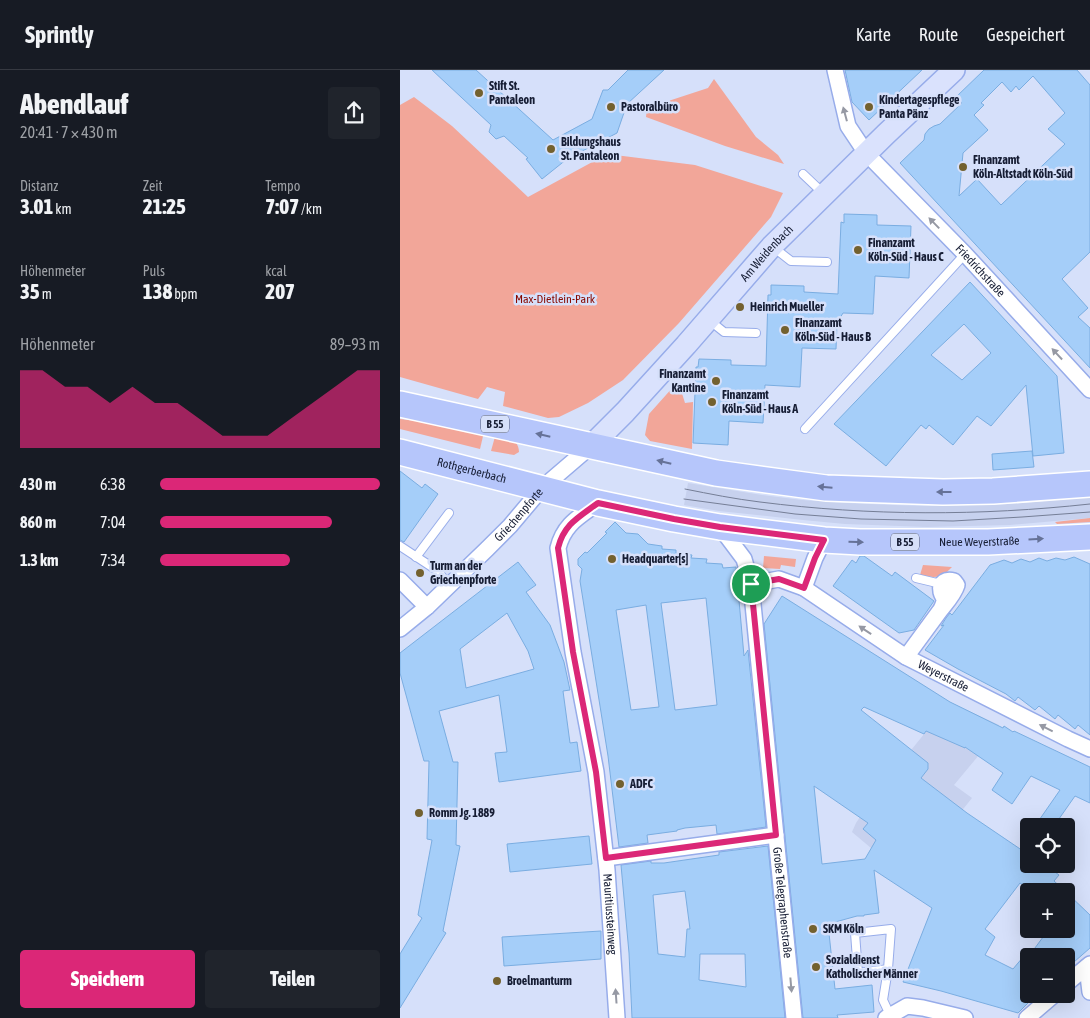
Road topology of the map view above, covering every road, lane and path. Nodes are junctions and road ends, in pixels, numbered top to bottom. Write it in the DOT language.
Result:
graph roads {
  1 [pos="835,70"];
  2 [pos="954,70"];
  3 [pos="866,153"];
  4 [pos="803,174"];
  5 [pos="825,194"];
  6 [pos="772,246"];
  7 [pos="965,254"];
  8 [pos="827,262"];
  9 [pos="709,320"];
  10 [pos="756,333"];
  11 [pos="1090,390"];
  12 [pos="400,404"];
  13 [pos="805,429"];
  14 [pos="591,446"];
  15 [pos="400,452"];
  16 [pos="1090,484"];
  17 [pos="542,488"];
  18 [pos="598,503"];
  19 [pos="449,513"];
  20 [pos="720,527"];
  21 [pos="1090,537"];
  22 [pos="824,540"];
  23 [pos="400,546"];
  24 [pos="416,556"];
  25 [pos="916,578"];
  26 [pos="400,580"];
  27 [pos="952,580"];
  28 [pos="751,584"];
  29 [pos="449,586"];
  30 [pos="804,588"];
  31 [pos="427,606"];
  32 [pos="400,630"];
  33 [pos="906,657"];
  34 [pos="1090,749"];
  35 [pos="776,835"];
  36 [pos="606,858"];
  37 [pos="1088,965"];
  38 [pos="888,970"];
  39 [pos="1075,976"];
  40 [pos="1090,992"];
  41 [pos="1044,1003"];
  42 [pos="888,1016"];
  43 [pos="617,1018"];
  44 [pos="794,1018"];
  45 [pos="964,1018"];
  46 [pos="1026,1018"];
  3 -- 1 [label="street, Friedrichstraße, one-way"];
  2 -- 3 [label="street, Am Weidenbach"];
  3 -- 5 [label="street, Am Weidenbach"];
  7 -- 3 [label="street, Friedrichstraße, one-way"];
  4 -- 5 [label="lane"];
  5 -- 6 [label="street, Am Weidenbach"];
  6 -- 8 [label="lane"];
  6 -- 9 [label="street, Am Weidenbach"];
  11 -- 7 [label="street, Friedrichstraße, one-way"];
  7 -- 13 [label="lane"];
  9 -- 10 [label="lane"];
  9 -- 14 [label="street, Am Weidenbach"];
  14 -- 12 [label="main road, B 55, one-way"];
  16 -- 14 [label="main road, B 55, one-way"];
  14 -- 17 [label="street, Griechenpforte"];
  15 -- 17 [label="main road, Rothgerberbach / B 55"];
  17 -- 18 [label="main road, Neue Weyerstraße / B 55"];
  17 -- 29 [label="street, Griechenpforte"];
  18 -- 20 [label="main road, Neue Weyerstraße / B 55"];
  18 -- 36 [label="street, Mauritiussteinweg"];
  19 -- 24 [label="lane"];
  20 -- 22 [label="main road, Neue Weyerstraße / B 55"];
  20 -- 28 [label="street, Große Telegraphenstraße"];
  22 -- 21 [label="main road, Neue Weyerstraße / B 55, one-way"];
  22 -- 30 [label="street"];
  23 -- 24 [label="lane"];
  24 -- 29 [label="lane"];
  25 -- 27 [label="lane"];
  26 -- 31 [label="street"];
  27 -- 33 [label="street"];
  28 -- 30 [label="street, Weyerstraße"];
  28 -- 35 [label="street, Große Telegraphenstraße"];
  29 -- 31 [label="street, Griechenpforte"];
  33 -- 30 [label="street, Weyerstraße, one-way"];
  31 -- 32 [label="street, Griechenpforte"];
  34 -- 33 [label="street, Weyerstraße, one-way"];
  35 -- 36 [label="street"];
  35 -- 44 [label="street, Große Telegraphenstraße, one-way"];
  43 -- 36 [label="street, Mauritiussteinweg, one-way"];
  37 -- 39 [label="street"];
  37 -- 40 [label="street"];
  38 -- 38 [label="lane"];
  38 -- 42 [label="lane"];
  41 -- 46 [label="street"];
  42 -- 45 [label="street"];
}
